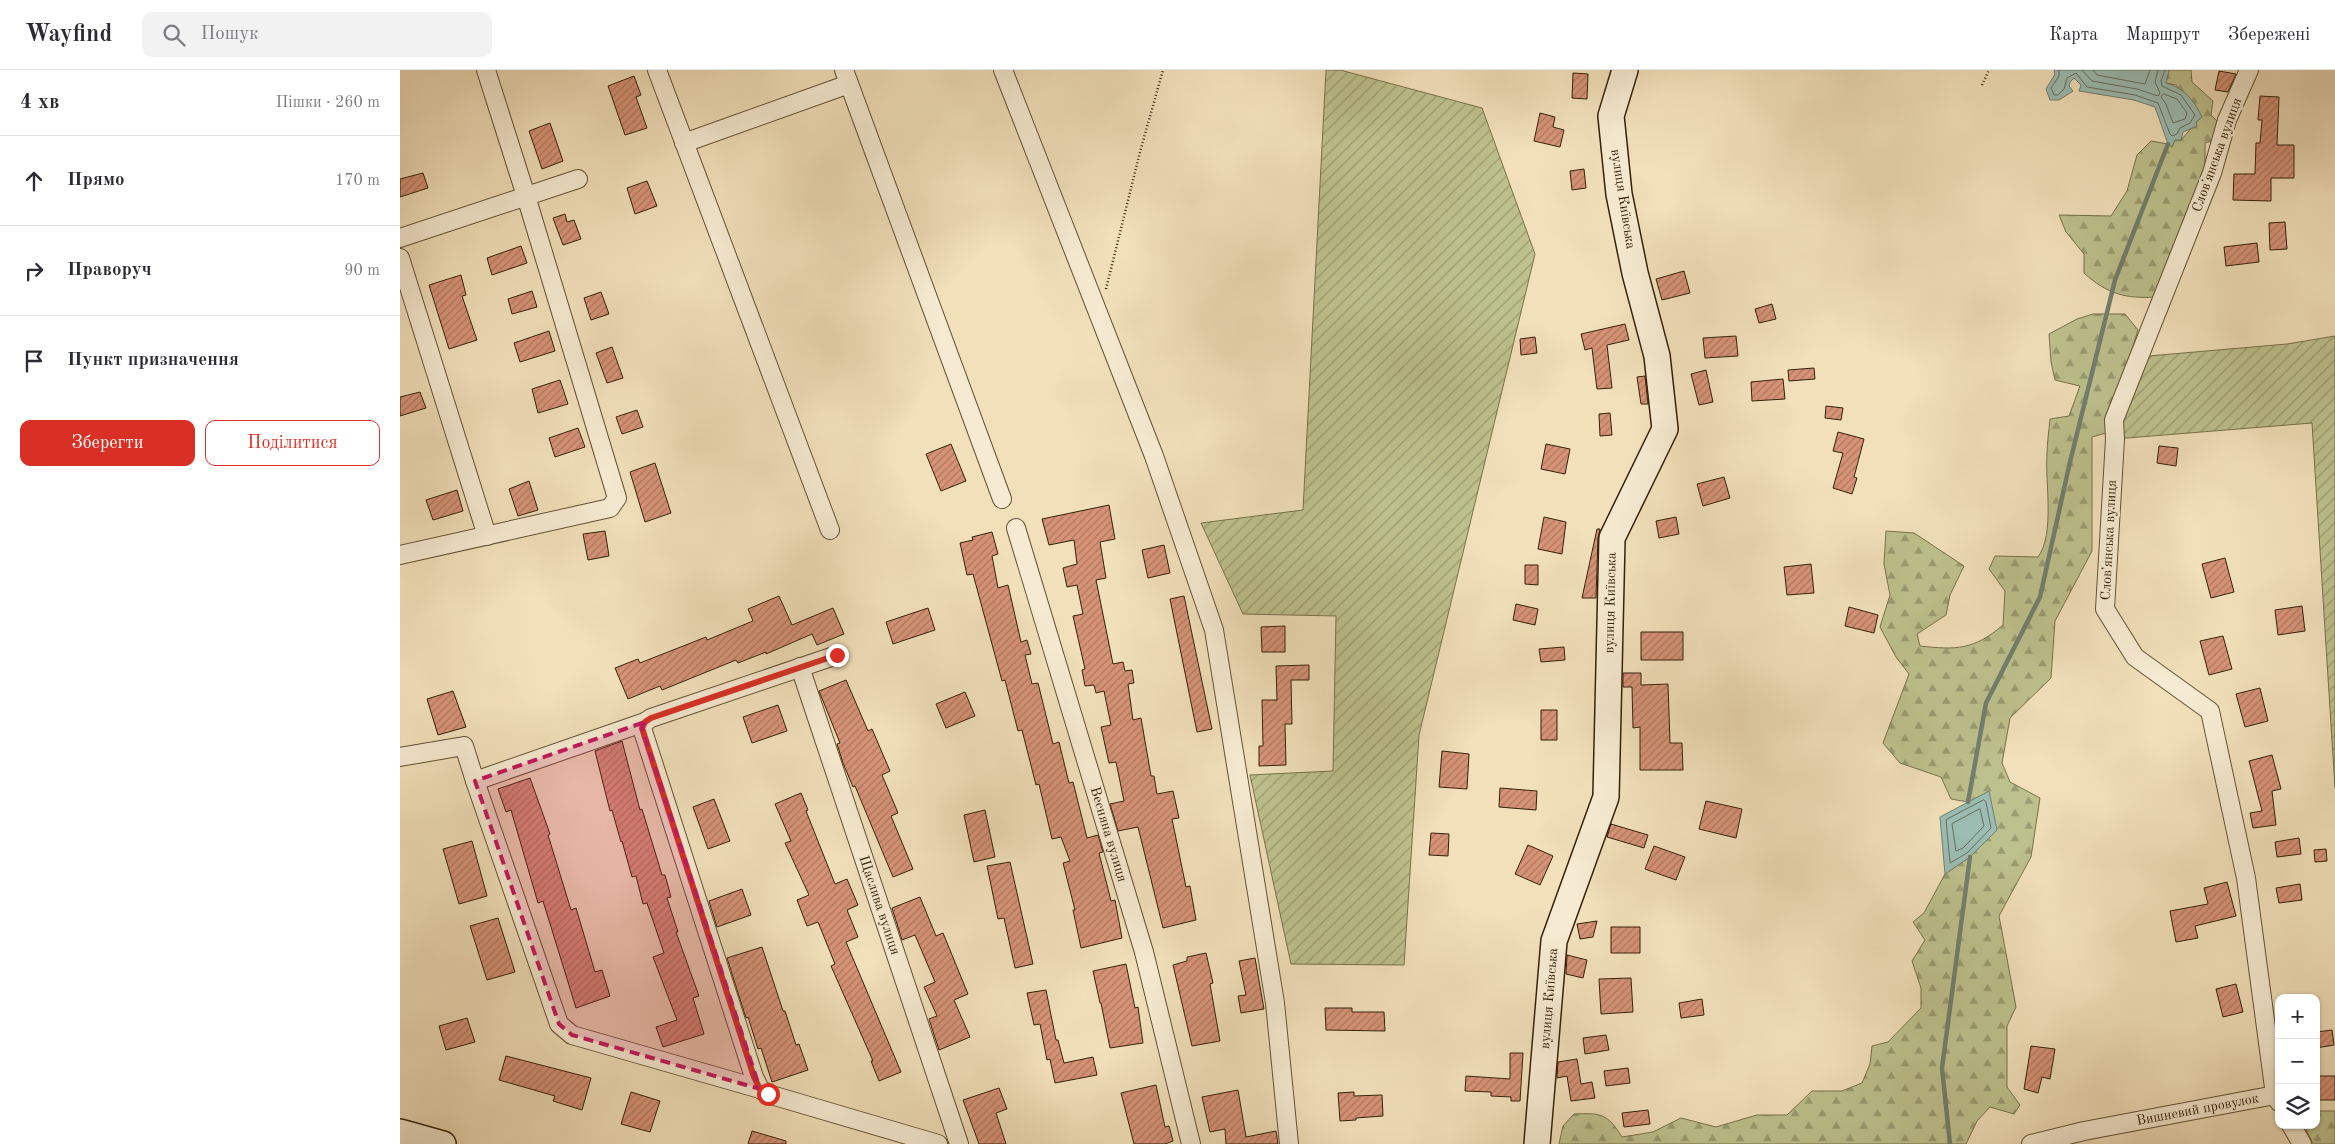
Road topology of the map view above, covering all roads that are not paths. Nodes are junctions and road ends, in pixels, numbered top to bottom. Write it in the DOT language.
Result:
graph roads {
  1 [pos="486,70"];
  2 [pos="657,70"];
  3 [pos="1003,70"];
  4 [pos="1625,70"];
  5 [pos="2249,70"];
  6 [pos="847,77"];
  7 [pos="684,143"];
  8 [pos="578,179"];
  9 [pos="526,196"];
  10 [pos="400,238"];
  11 [pos="400,258"];
  12 [pos="1002,499"];
  13 [pos="1016,528"];
  14 [pos="830,530"];
  15 [pos="487,536"];
  16 [pos="400,555"];
  17 [pos="837,655"];
  18 [pos="800,667"];
  19 [pos="645,722"];
  20 [pos="400,757"];
  21 [pos="475,781"];
  22 [pos="2275,1084"];
  23 [pos="760,1089"];
  24 [pos="2275,1098"];
  25 [pos="2293,1129"];
  26 [pos="400,1132"];
  27 [pos="443,1144"];
  28 [pos="938,1144"];
  29 [pos="959,1144"];
  30 [pos="1190,1144"];
  31 [pos="1289,1144"];
  32 [pos="1537,1144"];
  33 [pos="2031,1144"];
  34 [pos="2302,1144"];
  1 -- 9 [label="street"];
  2 -- 7 [label="street"];
  3 -- 31 [label="street"];
  4 -- 32 [label="street, вулиця Київська"];
  5 -- 22 [label="street, Словʼянська вулиця"];
  6 -- 7 [label="street"];
  6 -- 12 [label="street"];
  7 -- 14 [label="street"];
  8 -- 9 [label="street"];
  9 -- 10 [label="street"];
  9 -- 15 [label="street"];
  11 -- 15 [label="street"];
  13 -- 30 [label="street, Весняна вулиця"];
  15 -- 16 [label="street"];
  17 -- 18 [label="street"];
  18 -- 19 [label="street"];
  18 -- 29 [label="street, Щаслива вулиця"];
  19 -- 21 [label="street"];
  19 -- 23 [label="street"];
  20 -- 21 [label="street"];
  21 -- 23 [label="street"];
  23 -- 28 [label="street"];
  24 -- 33 [label="street, Вишневий провулок"];
  25 -- 34 [label="street"];
  26 -- 27 [label="street"];
}
